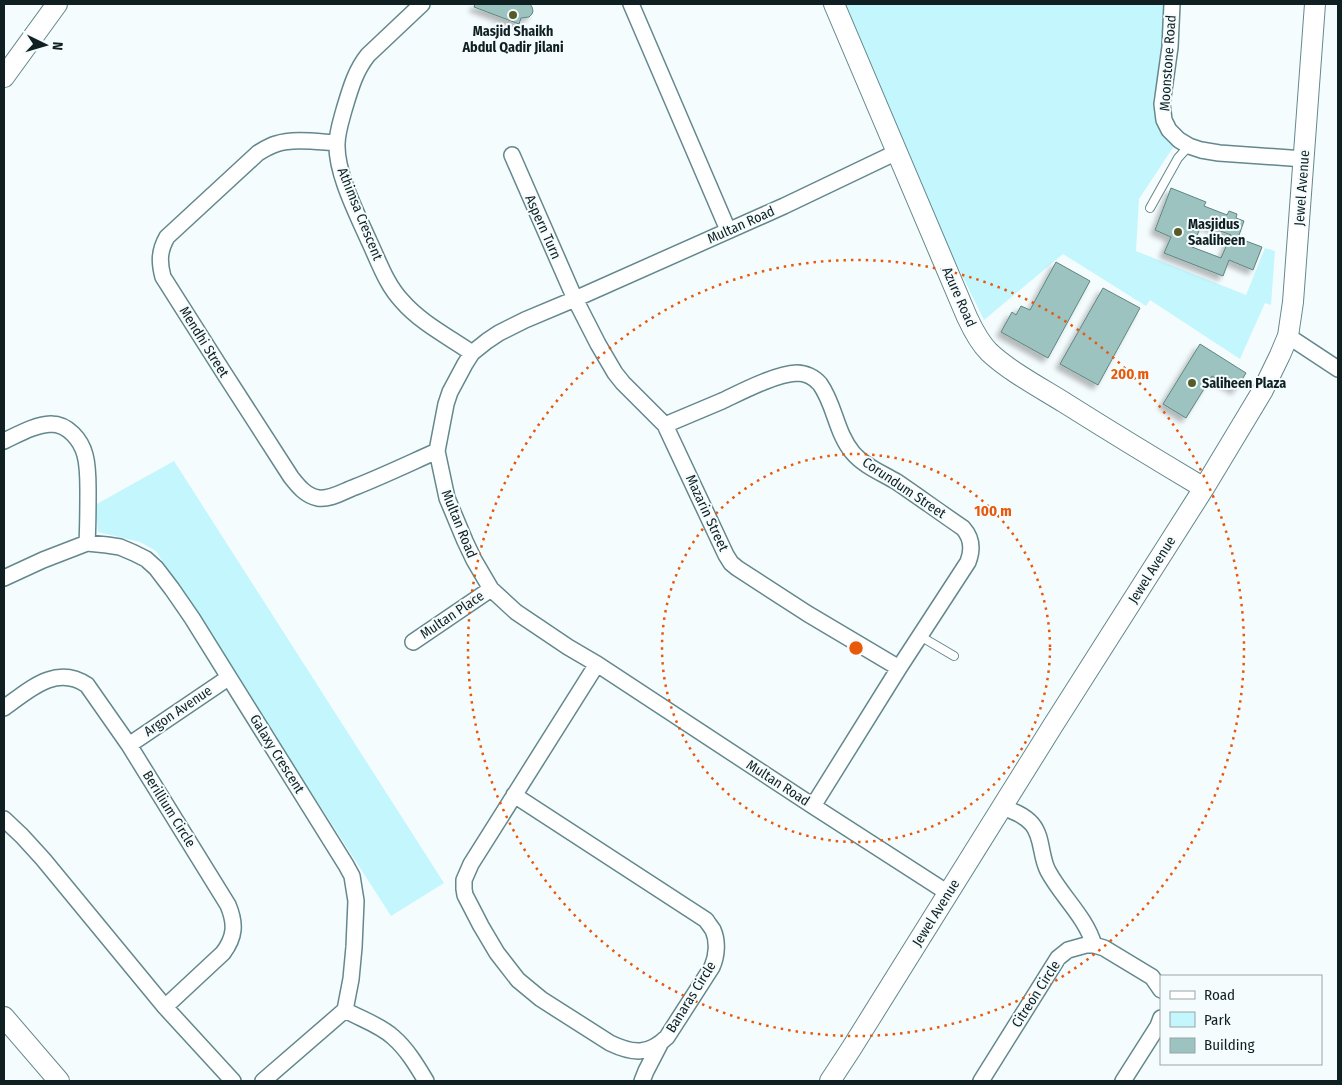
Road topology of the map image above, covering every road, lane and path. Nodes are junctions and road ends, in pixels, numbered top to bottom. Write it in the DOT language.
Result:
graph roads {
  1 [pos="57,4"];
  2 [pos="422,4"];
  3 [pos="631,4"];
  4 [pos="834,4"];
  5 [pos="1172,4"];
  6 [pos="1315,4"];
  7 [pos="4,77"];
  8 [pos="337,143"];
  9 [pos="1189,146"];
  10 [pos="897,152"];
  11 [pos="512,155"];
  12 [pos="1304,159"];
  13 [pos="1150,208"];
  14 [pos="728,230"];
  15 [pos="575,299"];
  16 [pos="1288,336"];
  17 [pos="472,354"];
  18 [pos="1338,369"];
  19 [pos="665,424"];
  20 [pos="4,441"];
  21 [pos="437,451"];
  22 [pos="1204,488"];
  23 [pos="87,543"];
  24 [pos="4,578"];
  25 [pos="491,589"];
  26 [pos="920,636"];
  27 [pos="413,642"];
  28 [pos="954,656"];
  29 [pos="597,664"];
  30 [pos="899,668"];
  31 [pos="228,678"];
  32 [pos="4,708"];
  33 [pos="129,745"];
  34 [pos="514,795"];
  35 [pos="813,806"];
  36 [pos="1002,807"];
  37 [pos="4,819"];
  38 [pos="948,893"];
  39 [pos="1094,945"];
  40 [pos="1160,989"];
  41 [pos="165,1007"];
  42 [pos="345,1010"];
  43 [pos="4,1017"];
  44 [pos="1160,1021"];
  45 [pos="660,1044"];
  46 [pos="59,1081"];
  47 [pos="233,1081"];
  48 [pos="263,1081"];
  49 [pos="426,1081"];
  50 [pos="642,1081"];
  51 [pos="830,1081"];
  52 [pos="981,1081"];
  53 [pos="1123,1081"];
  1 -- 7 [label="street"];
  2 -- 8 [label="street, Athimsa Crescent"];
  3 -- 14 [label="street"];
  4 -- 10 [label="street, Azure Road"];
  5 -- 9 [label="street, Moonstone Road"];
  6 -- 12 [label="street, Jewel Avenue"];
  8 -- 17 [label="street, Athimsa Crescent"];
  8 -- 21 [label="street, Mendhi Street"];
  9 -- 12 [label="street, Moonstone Road"];
  9 -- 13 [label="lane"];
  10 -- 14 [label="street, Multan Road"];
  10 -- 22 [label="street, Azure Road"];
  11 -- 15 [label="street, Aspern Turn"];
  12 -- 16 [label="street, Jewel Avenue"];
  14 -- 15 [label="street, Multan Road"];
  15 -- 17 [label="street, Multan Road"];
  15 -- 19 [label="street, Mazarin Street"];
  16 -- 18 [label="street"];
  16 -- 22 [label="street, Jewel Avenue"];
  17 -- 21 [label="street, Multan Road"];
  19 -- 26 [label="street, Corundum Street"];
  19 -- 30 [label="street, Mazarin Street"];
  20 -- 23 [label="street"];
  21 -- 25 [label="street, Multan Road"];
  22 -- 36 [label="street, Jewel Avenue"];
  23 -- 24 [label="street, Galaxy Crescent"];
  23 -- 31 [label="street, Galaxy Crescent"];
  25 -- 27 [label="street, Multan Place"];
  25 -- 29 [label="street, Multan Road"];
  26 -- 28 [label="lane"];
  26 -- 30 [label="street, Corundum Street"];
  29 -- 34 [label="street, Banaras Circle"];
  29 -- 35 [label="street, Multan Road"];
  30 -- 35 [label="street, Corundum Street"];
  31 -- 33 [label="street, Argon Avenue"];
  31 -- 42 [label="street, Galaxy Crescent"];
  32 -- 33 [label="street, Berillium Circle"];
  33 -- 41 [label="street, Berillium Circle"];
  34 -- 45 [label="street, Banaras Circle"];
  34 -- 45 [label="street, Banaras Circle"];
  35 -- 38 [label="street, Multan Road"];
  36 -- 38 [label="street, Jewel Avenue"];
  36 -- 39 [label="street"];
  37 -- 41 [label="street"];
  38 -- 51 [label="street, Jewel Avenue"];
  39 -- 40 [label="street"];
  39 -- 52 [label="street, Citreon Circle"];
  41 -- 47 [label="street"];
  42 -- 48 [label="street"];
  42 -- 49 [label="street"];
  43 -- 46 [label="street"];
  44 -- 53 [label="street"];
  45 -- 50 [label="street"];
}
